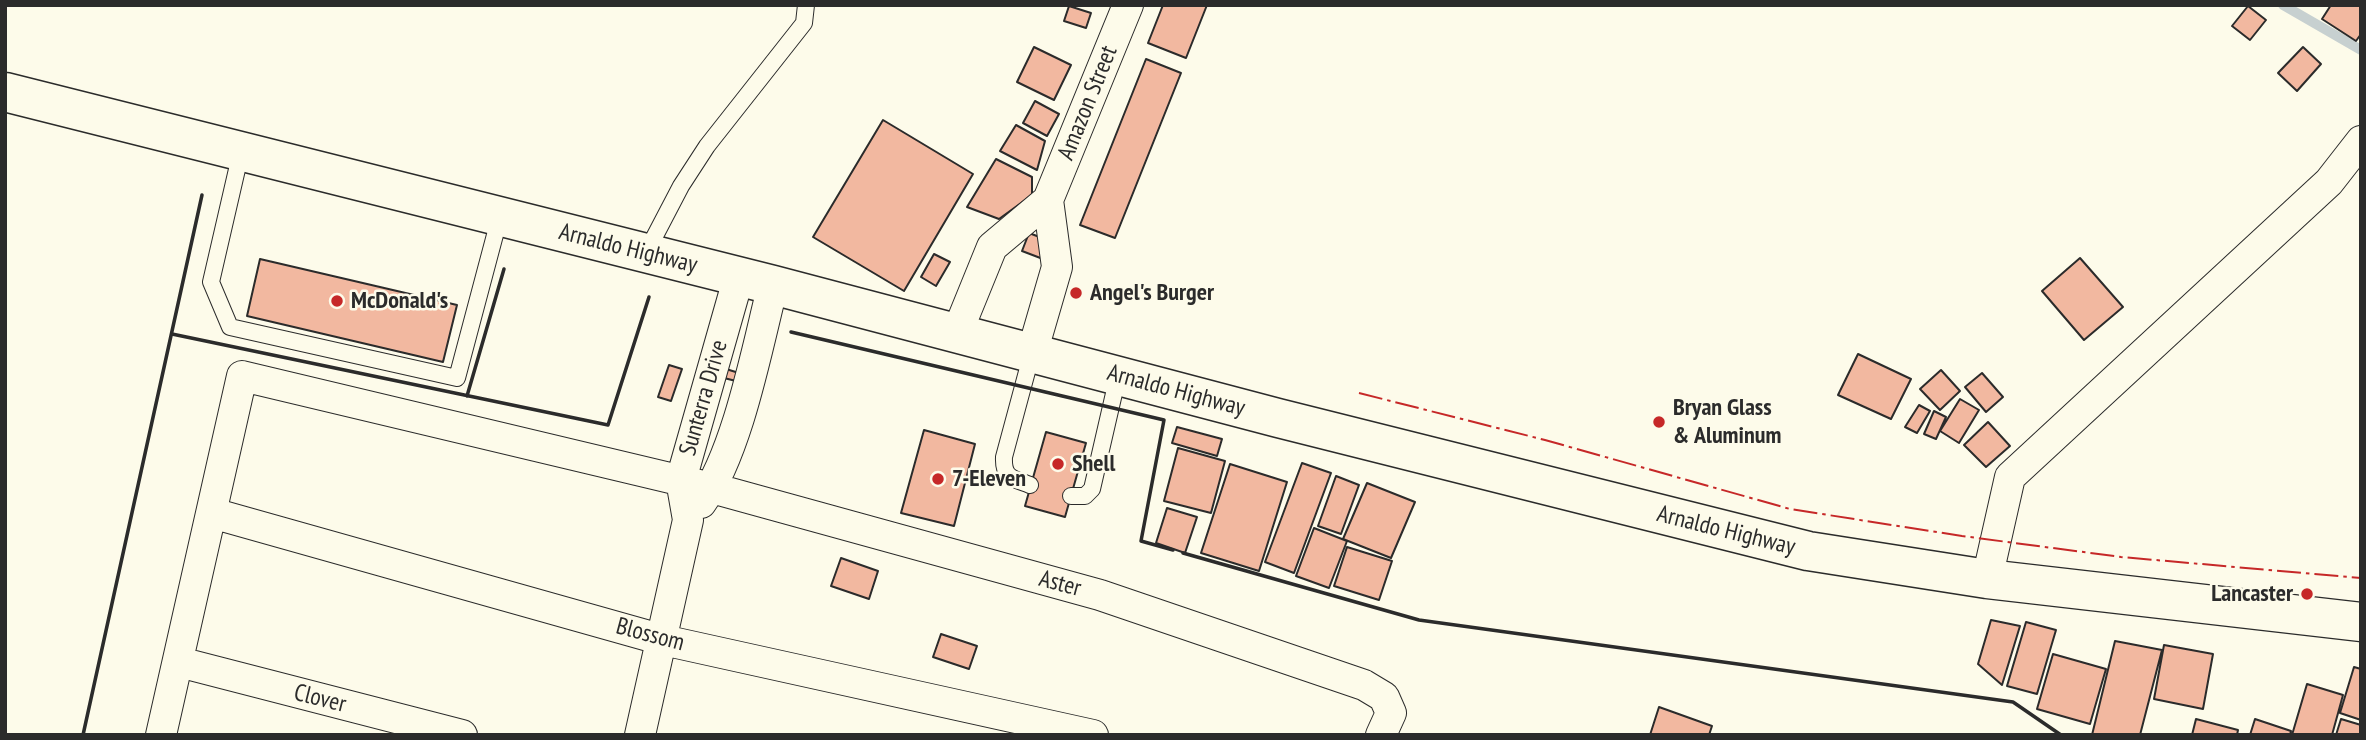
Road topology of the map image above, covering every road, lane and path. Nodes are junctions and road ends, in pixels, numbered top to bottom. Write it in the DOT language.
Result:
graph roads {
  1 [pos="806,5"];
  2 [pos="1128,5"];
  3 [pos="5,92"];
  4 [pos="2361,141"];
  5 [pos="241,152"];
  6 [pos="1048,200"];
  7 [pos="500,216"];
  8 [pos="646,253"];
  9 [pos="756,281"];
  10 [pos="957,333"];
  11 [pos="1032,353"];
  12 [pos="1118,376"];
  13 [pos="681,480"];
  14 [pos="1030,485"];
  15 [pos="712,488"];
  16 [pos="1071,496"];
  17 [pos="212,513"];
  18 [pos="688,520"];
  19 [pos="1987,579"];
  20 [pos="2361,622"];
  21 [pos="663,640"];
  22 [pos="179,663"];
  23 [pos="1386,724"];
  24 [pos="161,735"];
  25 [pos="462,735"];
  26 [pos="640,735"];
  27 [pos="1093,735"];
  1 -- 8 [label="lane"];
  2 -- 6 [label="street, Amazon Street"];
  3 -- 5 [label="main road, Arnaldo Highway"];
  4 -- 19 [label="street"];
  5 -- 7 [label="main road, Arnaldo Highway"];
  5 -- 7 [label="lane"];
  6 -- 10 [label="street, Amazon Street"];
  6 -- 11 [label="street, Amazon Street"];
  7 -- 8 [label="main road, Arnaldo Highway"];
  8 -- 9 [label="main road, Arnaldo Highway"];
  9 -- 10 [label="main road, Arnaldo Highway"];
  9 -- 13 [label="street, Sunterra Drive"];
  9 -- 15 [label="street, Sunterra Drive"];
  10 -- 11 [label="main road, Arnaldo Highway"];
  11 -- 12 [label="main road, Arnaldo Highway"];
  11 -- 14 [label="lane"];
  12 -- 16 [label="lane"];
  12 -- 19 [label="main road, Arnaldo Highway"];
  13 -- 15 [label="street, Aster"];
  13 -- 17 [label="street, Aster"];
  13 -- 18 [label="street, Sunterra Drive"];
  15 -- 18 [label="street, Sunterra Drive"];
  15 -- 23 [label="street, Aster"];
  17 -- 21 [label="street, Blossom"];
  17 -- 22 [label="street"];
  18 -- 21 [label="street, Sunterra Drive"];
  19 -- 20 [label="main road, Arnaldo Highway"];
  21 -- 26 [label="street, Sunterra Drive"];
  21 -- 27 [label="street, Blossom"];
  22 -- 24 [label="street"];
  22 -- 25 [label="street, Clover"];
}
